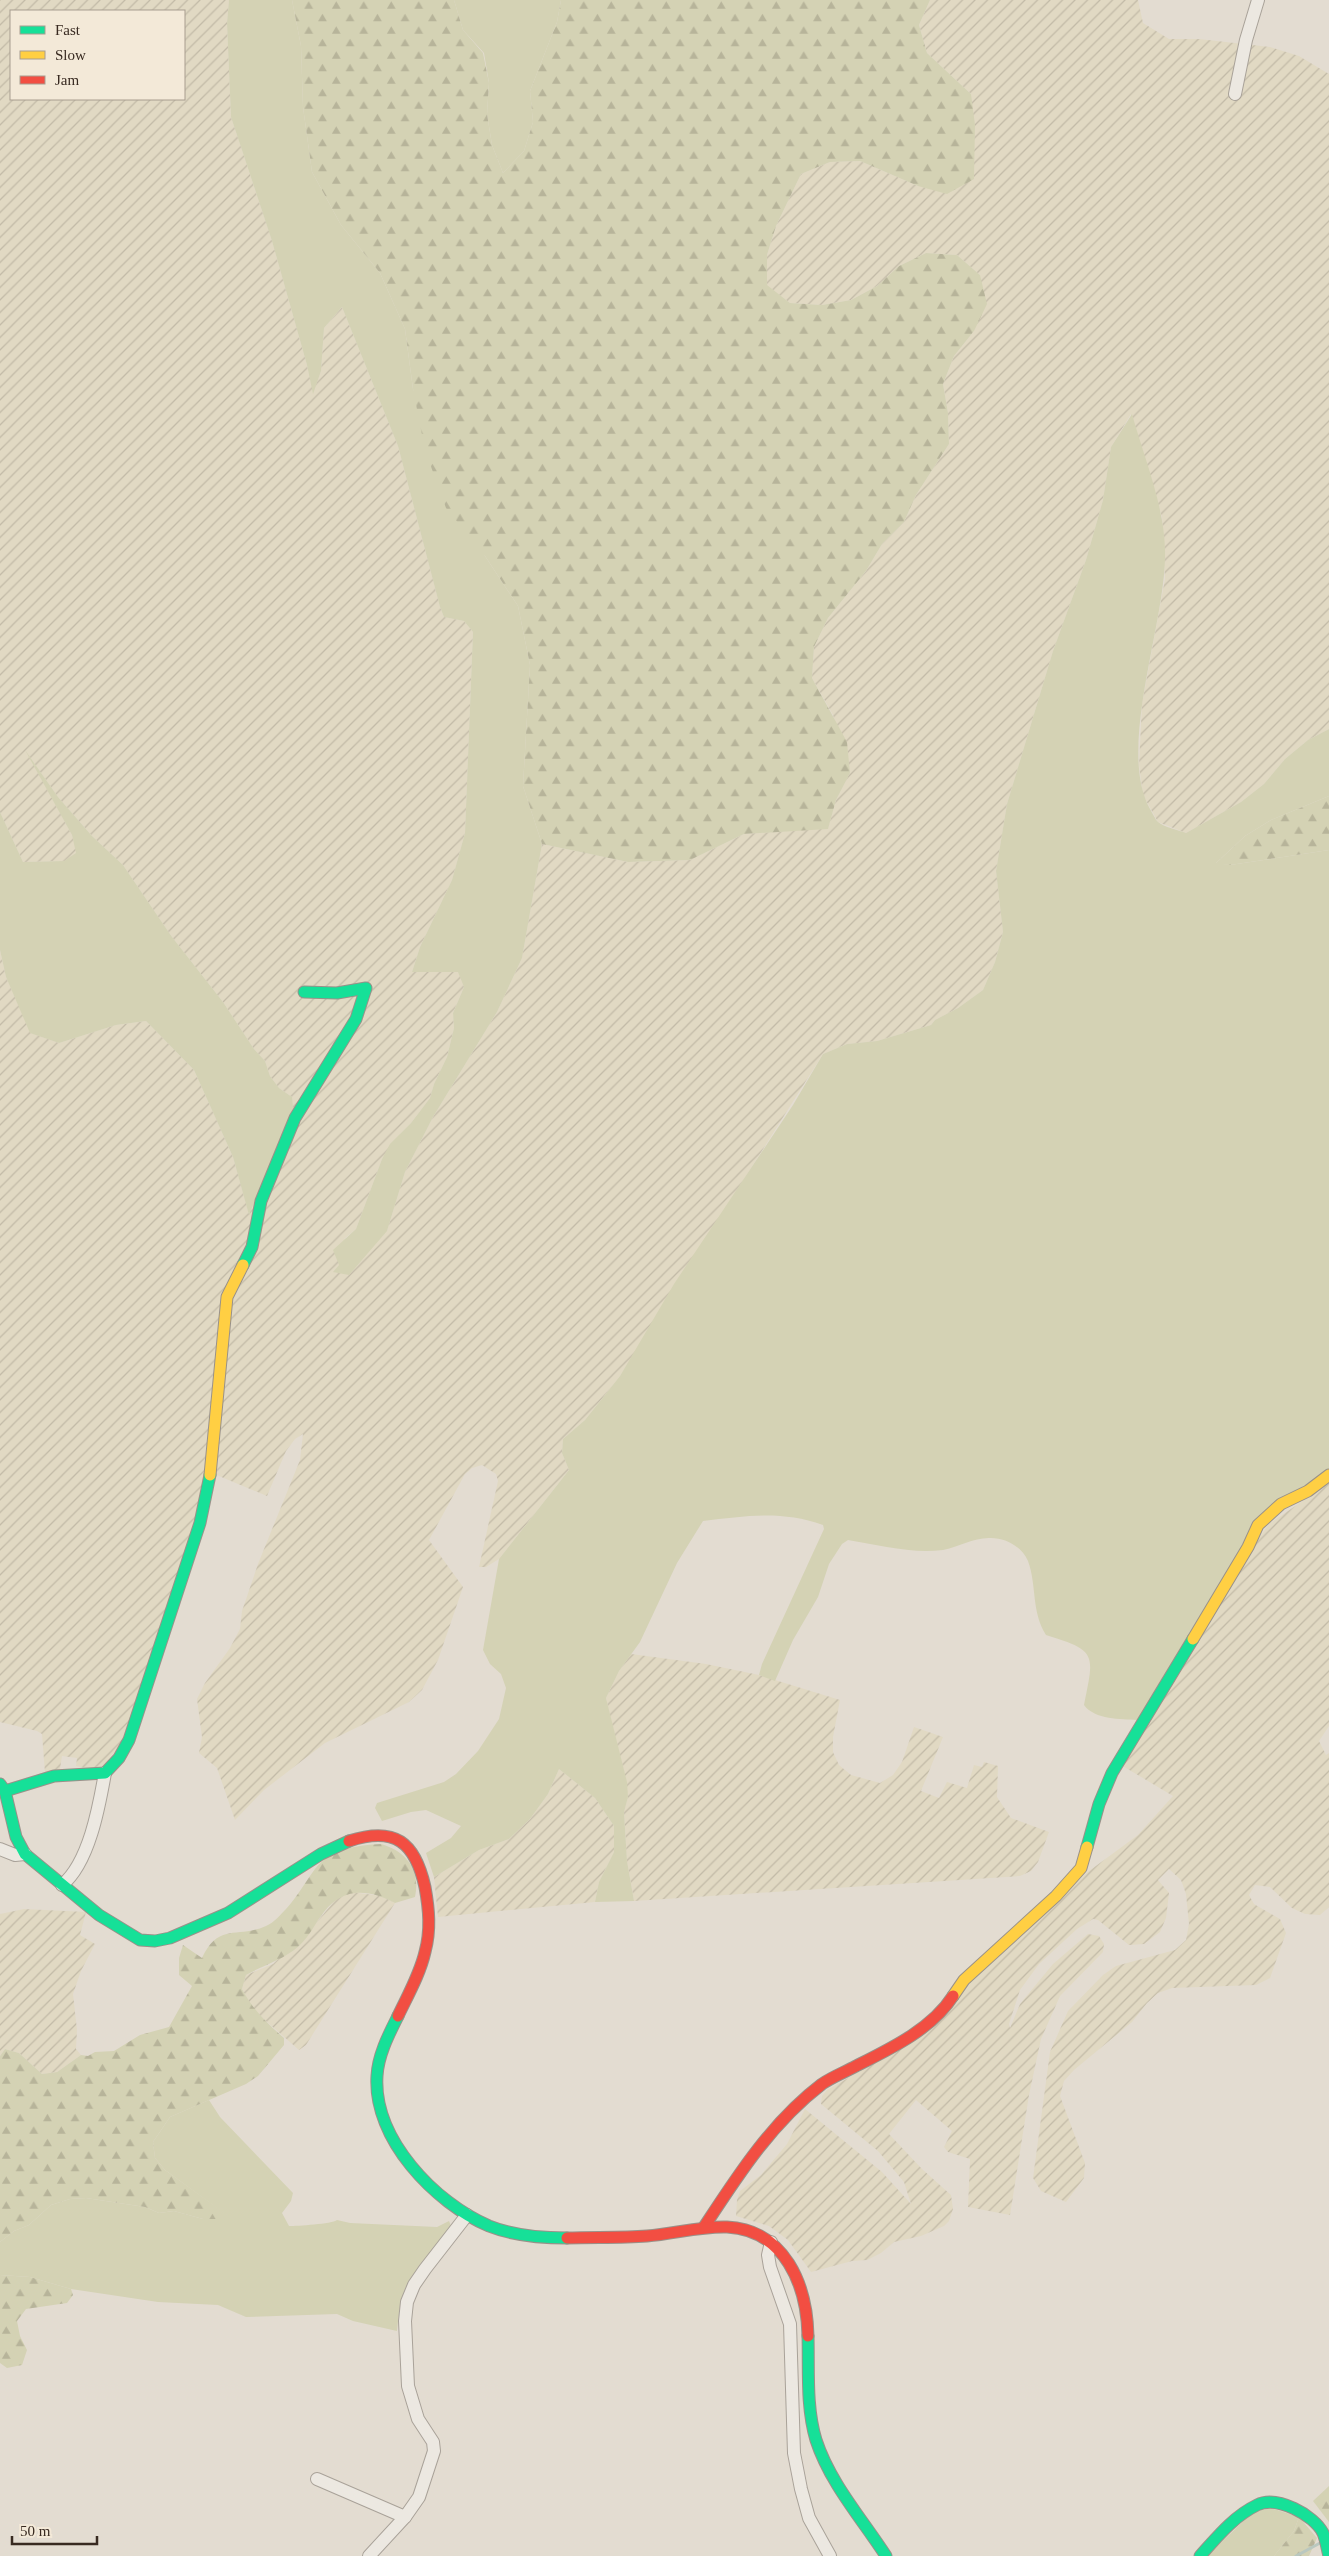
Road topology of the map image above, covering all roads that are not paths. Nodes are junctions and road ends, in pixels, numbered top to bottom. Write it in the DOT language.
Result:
graph roads {
  1 [pos="1258,0"];
  2 [pos="1235,94"];
  3 [pos="304,992"];
  4 [pos="1329,1475"];
  5 [pos="105,1773"];
  6 [pos="2,1787"];
  7 [pos="0,1849"];
  8 [pos="25,1854"];
  9 [pos="62,1885"];
  10 [pos="467,2216"];
  11 [pos="704,2227"];
  12 [pos="772,2242"];
  13 [pos="317,2479"];
  14 [pos="404,2517"];
  15 [pos="1328,2554"];
  16 [pos="369,2556"];
  17 [pos="830,2556"];
  18 [pos="886,2556"];
  19 [pos="1200,2556"];
  1 -- 2 [label="street"];
  3 -- 5 [label="street"];
  4 -- 11 [label="street"];
  5 -- 6 [label="street"];
  5 -- 9 [label="street"];
  6 -- 8 [label="street"];
  7 -- 8 [label="street"];
  8 -- 9 [label="street"];
  9 -- 10 [label="street"];
  10 -- 11 [label="street"];
  10 -- 14 [label="street"];
  11 -- 12 [label="street"];
  12 -- 17 [label="street"];
  12 -- 18 [label="street"];
  13 -- 14 [label="street"];
  14 -- 16 [label="street"];
  15 -- 19 [label="street"];
}
